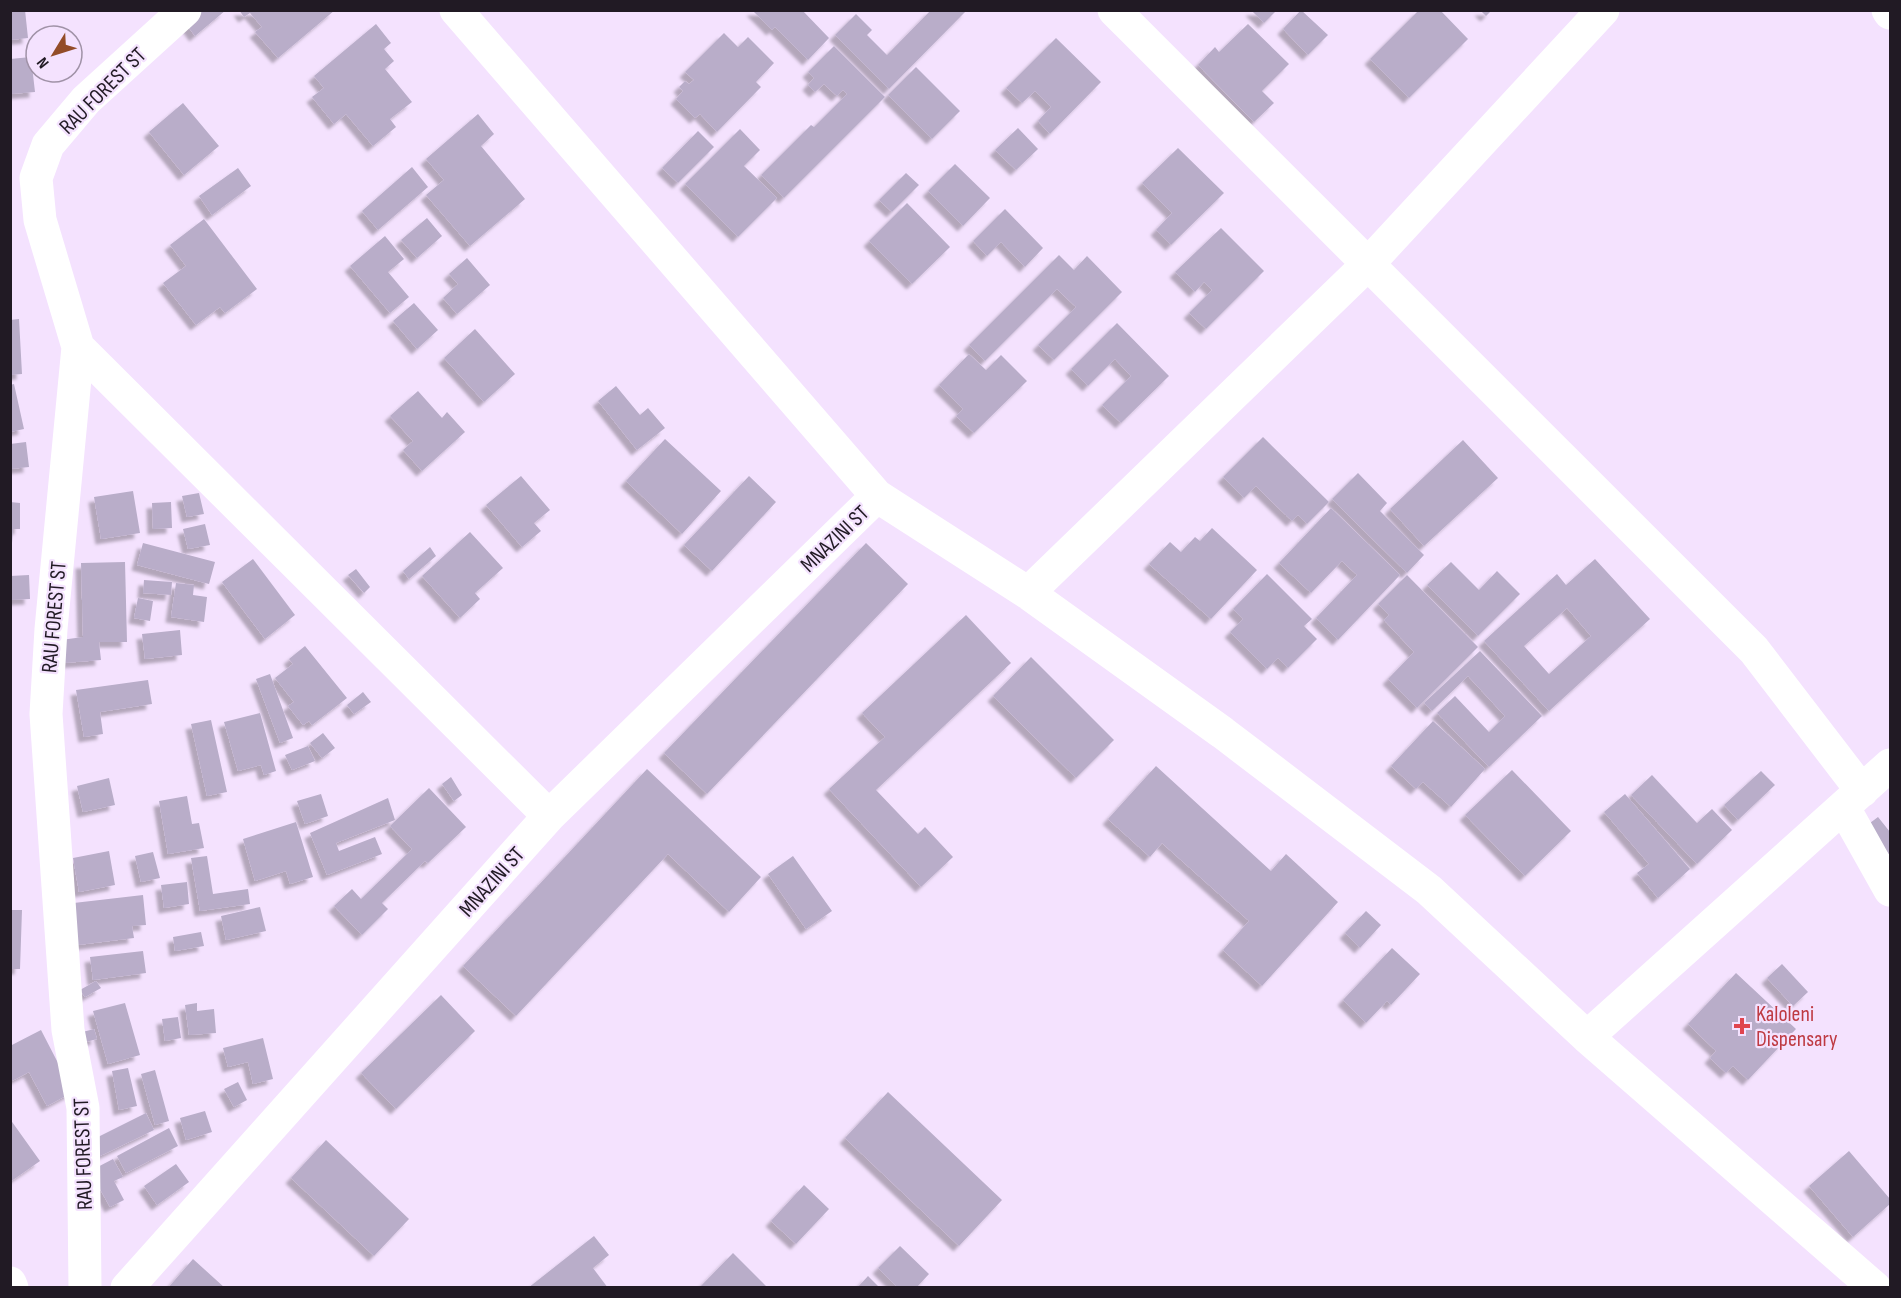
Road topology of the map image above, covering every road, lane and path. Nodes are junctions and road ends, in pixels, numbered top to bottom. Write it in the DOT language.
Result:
graph roads {
  1 [pos="185,10"];
  2 [pos="456,10"];
  3 [pos="1114,10"];
  4 [pos="1604,10"];
  5 [pos="1368,264"];
  6 [pos="78,346"];
  7 [pos="877,496"];
  8 [pos="1028,594"];
  9 [pos="1890,765"];
  10 [pos="1853,800"];
  11 [pos="549,816"];
  12 [pos="1890,892"];
  13 [pos="1587,1036"];
  14 [pos="10,1283"];
  15 [pos="12,1287"];
  16 [pos="85,1287"];
  17 [pos="127,1287"];
  18 [pos="1875,1287"];
  1 -- 6 [label="street, RAU FOREST ST"];
  2 -- 7 [label="street"];
  3 -- 5 [label="street"];
  4 -- 5 [label="street"];
  5 -- 8 [label="street"];
  5 -- 10 [label="street"];
  6 -- 11 [label="street"];
  6 -- 16 [label="street, RAU FOREST ST"];
  7 -- 8 [label="street"];
  7 -- 11 [label="street, MNAZINI ST"];
  8 -- 13 [label="street"];
  9 -- 10 [label="street"];
  10 -- 12 [label="street"];
  10 -- 13 [label="street"];
  11 -- 17 [label="street, MNAZINI ST"];
  13 -- 18 [label="street"];
  14 -- 15 [label="street"];
}
